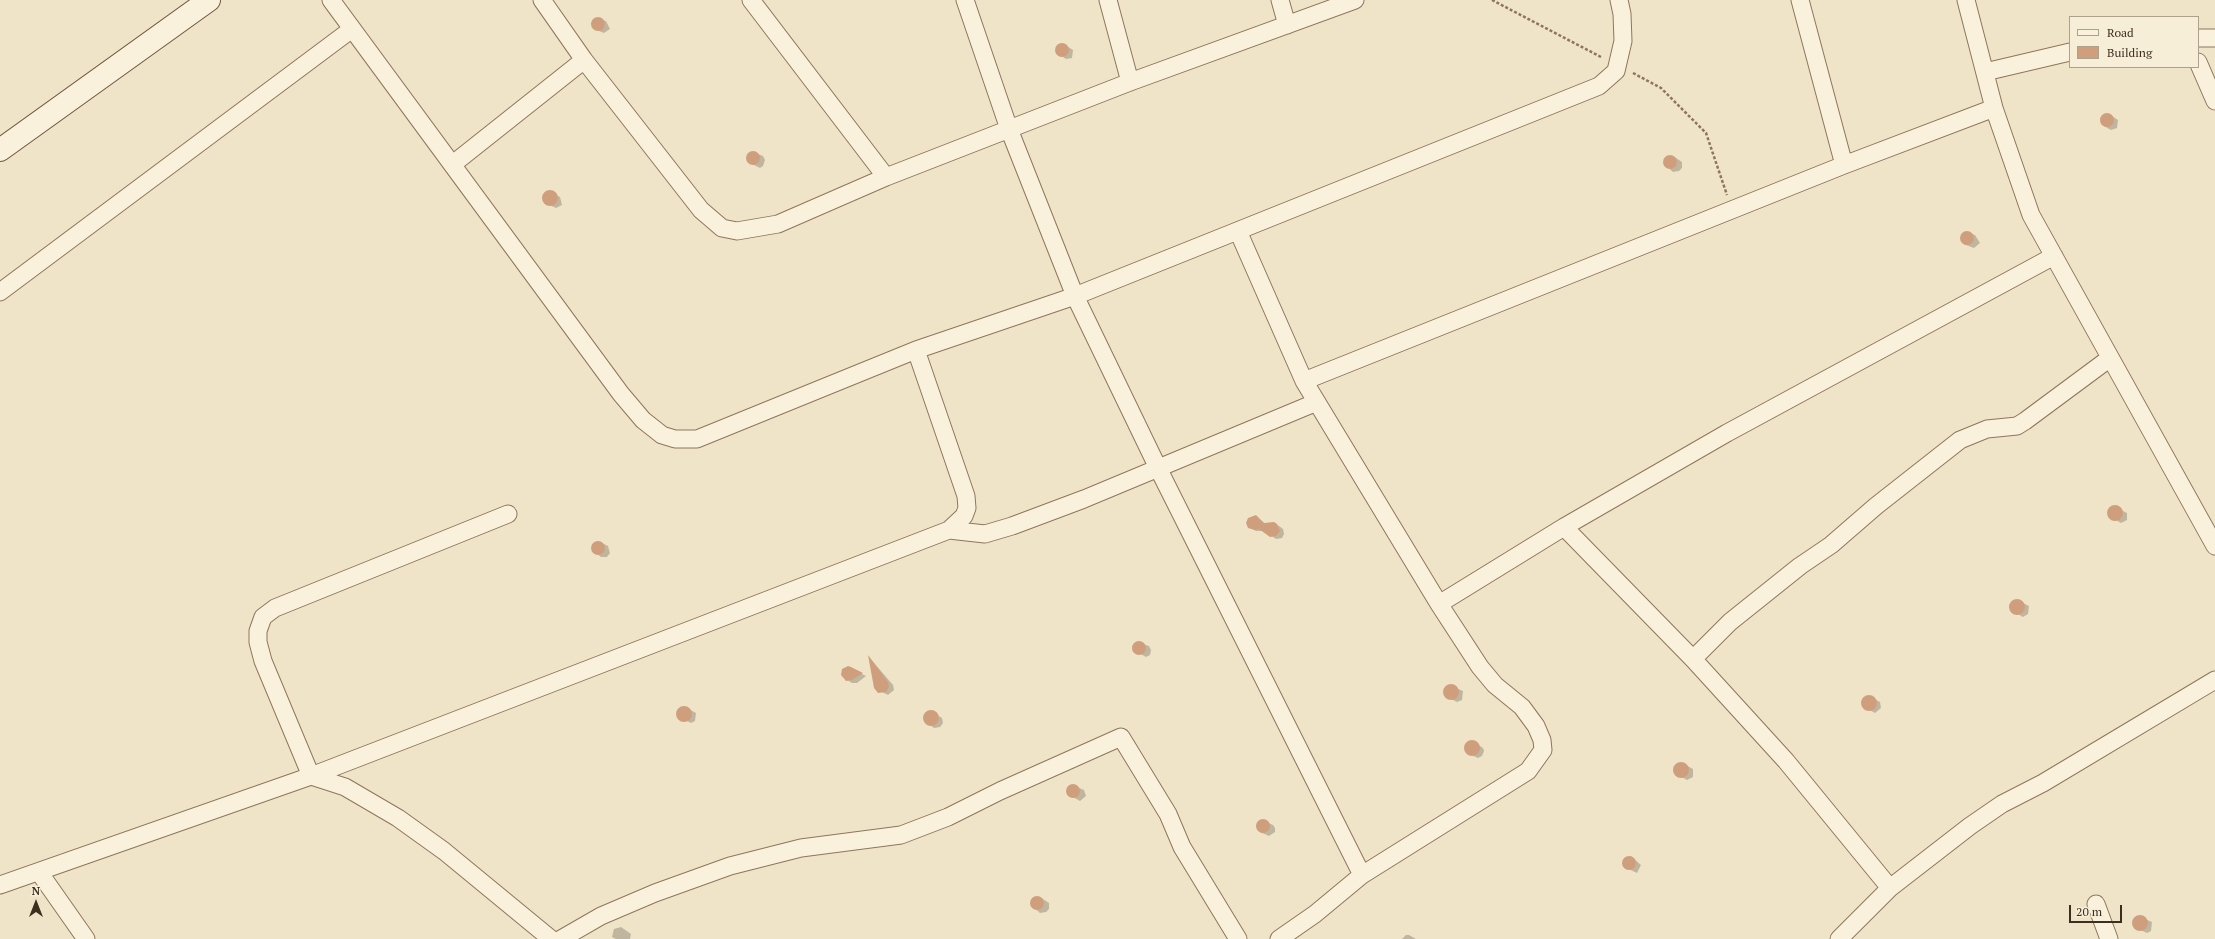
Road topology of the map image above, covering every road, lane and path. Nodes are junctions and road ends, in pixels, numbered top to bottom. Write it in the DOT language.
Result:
graph roads {
  1 [pos="209,0"];
  2 [pos="331,0"];
  3 [pos="542,0"];
  4 [pos="751,0"];
  5 [pos="965,0"];
  6 [pos="1108,0"];
  7 [pos="1280,0"];
  8 [pos="1355,0"];
  9 [pos="1492,0"];
  10 [pos="1619,0"];
  11 [pos="1800,0"];
  12 [pos="1966,0"];
  13 [pos="1287,25"];
  14 [pos="352,29"];
  15 [pos="2199,38"];
  16 [pos="2215,38"];
  17 [pos="2069,52"];
  18 [pos="584,60"];
  19 [pos="2199,64"];
  20 [pos="1617,65"];
  21 [pos="1985,72"];
  22 [pos="1130,82"];
  23 [pos="2215,101"];
  24 [pos="1994,108"];
  25 [pos="1009,129"];
  26 [pos="0,150"];
  27 [pos="453,164"];
  28 [pos="1844,165"];
  29 [pos="886,177"];
  30 [pos="1732,209"];
  31 [pos="1238,232"];
  32 [pos="2054,256"];
  33 [pos="0,292"];
  34 [pos="1075,296"];
  35 [pos="916,350"];
  36 [pos="2110,358"];
  37 [pos="1304,381"];
  38 [pos="1317,402"];
  39 [pos="1158,468"];
  40 [pos="508,514"];
  41 [pos="1564,527"];
  42 [pos="949,530"];
  43 [pos="2215,546"];
  44 [pos="1439,604"];
  45 [pos="1693,659"];
  46 [pos="2215,680"];
  47 [pos="310,776"];
  48 [pos="39,872"];
  49 [pos="1362,875"];
  50 [pos="0,885"];
  51 [pos="1890,888"];
  52 [pos="2096,904"];
  53 [pos="86,939"];
  54 [pos="551,939"];
  55 [pos="561,939"];
  56 [pos="1238,939"];
  57 [pos="1279,939"];
  58 [pos="1839,939"];
  59 [pos="2109,939"];
  1 -- 26 [label="street"];
  2 -- 14 [label="street"];
  3 -- 18 [label="street"];
  4 -- 29 [label="street"];
  5 -- 25 [label="street"];
  6 -- 22 [label="street"];
  7 -- 13 [label="street"];
  8 -- 13 [label="street"];
  9 -- 20 [label="path"];
  10 -- 20 [label="street"];
  11 -- 28 [label="street"];
  12 -- 21 [label="street"];
  13 -- 22 [label="street"];
  14 -- 27 [label="street"];
  14 -- 33 [label="street"];
  15 -- 16 [label="street"];
  17 -- 21 [label="street"];
  18 -- 27 [label="street"];
  18 -- 29 [label="street"];
  19 -- 23 [label="street"];
  20 -- 30 [label="path"];
  20 -- 31 [label="street"];
  21 -- 24 [label="street"];
  22 -- 25 [label="street"];
  24 -- 28 [label="street"];
  24 -- 32 [label="street"];
  25 -- 29 [label="street"];
  25 -- 34 [label="street"];
  27 -- 35 [label="street"];
  28 -- 30 [label="street"];
  30 -- 37 [label="street"];
  31 -- 34 [label="street"];
  31 -- 37 [label="street"];
  32 -- 36 [label="street"];
  32 -- 41 [label="street"];
  34 -- 35 [label="street"];
  34 -- 39 [label="street"];
  35 -- 42 [label="street"];
  36 -- 43 [label="street"];
  36 -- 45 [label="street"];
  37 -- 38 [label="street"];
  38 -- 39 [label="street"];
  38 -- 44 [label="street"];
  39 -- 42 [label="street"];
  39 -- 49 [label="street"];
  40 -- 47 [label="street"];
  41 -- 44 [label="street"];
  41 -- 45 [label="street"];
  42 -- 47 [label="street"];
  44 -- 49 [label="street"];
  45 -- 51 [label="street"];
  46 -- 51 [label="street"];
  47 -- 48 [label="street"];
  47 -- 54 [label="street"];
  48 -- 50 [label="street"];
  48 -- 53 [label="street"];
  49 -- 57 [label="street"];
  51 -- 58 [label="street"];
  52 -- 59 [label="street"];
  55 -- 56 [label="street"];
}
